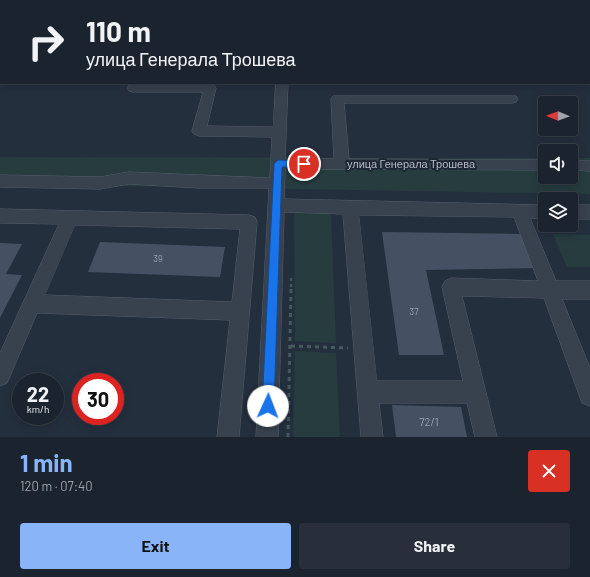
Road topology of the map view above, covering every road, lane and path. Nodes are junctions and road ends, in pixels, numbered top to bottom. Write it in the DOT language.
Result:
graph roads {
  1 [pos="282,84"];
  2 [pos="133,88"];
  3 [pos="512,99"];
  4 [pos="279,132"];
  5 [pos="278,164"];
  6 [pos="342,164"];
  7 [pos="538,165"];
  8 [pos="578,165"];
  9 [pos="590,166"];
  10 [pos="0,181"];
  11 [pos="266,183"];
  12 [pos="276,204"];
  13 [pos="350,208"];
  14 [pos="519,211"];
  15 [pos="538,212"];
  16 [pos="578,212"];
  17 [pos="590,212"];
  18 [pos="0,216"];
  19 [pos="70,218"];
  20 [pos="291,276"];
  21 [pos="550,290"];
  22 [pos="590,290"];
  23 [pos="32,304"];
  24 [pos="239,311"];
  25 [pos="291,346"];
  26 [pos="364,349"];
  27 [pos="0,376"];
  28 [pos="589,388"];
  29 [pos="368,392"];
  30 [pos="475,392"];
  31 [pos="228,437"];
  32 [pos="267,437"];
  33 [pos="288,437"];
  34 [pos="372,437"];
  35 [pos="486,437"];
  1 -- 4 [label="street"];
  2 -- 4 [label="street"];
  3 -- 6 [label="street"];
  4 -- 5 [label="street"];
  5 -- 6 [label="street, улица Генерала Трошева"];
  5 -- 12 [label="street"];
  6 -- 7 [label="street, улица Генерала Трошева"];
  8 -- 9 [label="street"];
  10 -- 11 [label="street"];
  12 -- 13 [label="street"];
  12 -- 32 [label="street"];
  13 -- 14 [label="street"];
  13 -- 26 [label="street"];
  14 -- 15 [label="street"];
  14 -- 21 [label="street"];
  16 -- 17 [label="street"];
  18 -- 19 [label="street"];
  19 -- 23 [label="street"];
  19 -- 24 [label="street"];
  20 -- 25 [label="path"];
  21 -- 22 [label="street"];
  21 -- 28 [label="street"];
  21 -- 30 [label="street"];
  23 -- 24 [label="street"];
  23 -- 27 [label="street"];
  24 -- 31 [label="street"];
  25 -- 26 [label="path"];
  25 -- 33 [label="path"];
  26 -- 29 [label="street"];
  29 -- 30 [label="street"];
  29 -- 34 [label="street"];
  30 -- 35 [label="street"];
}
